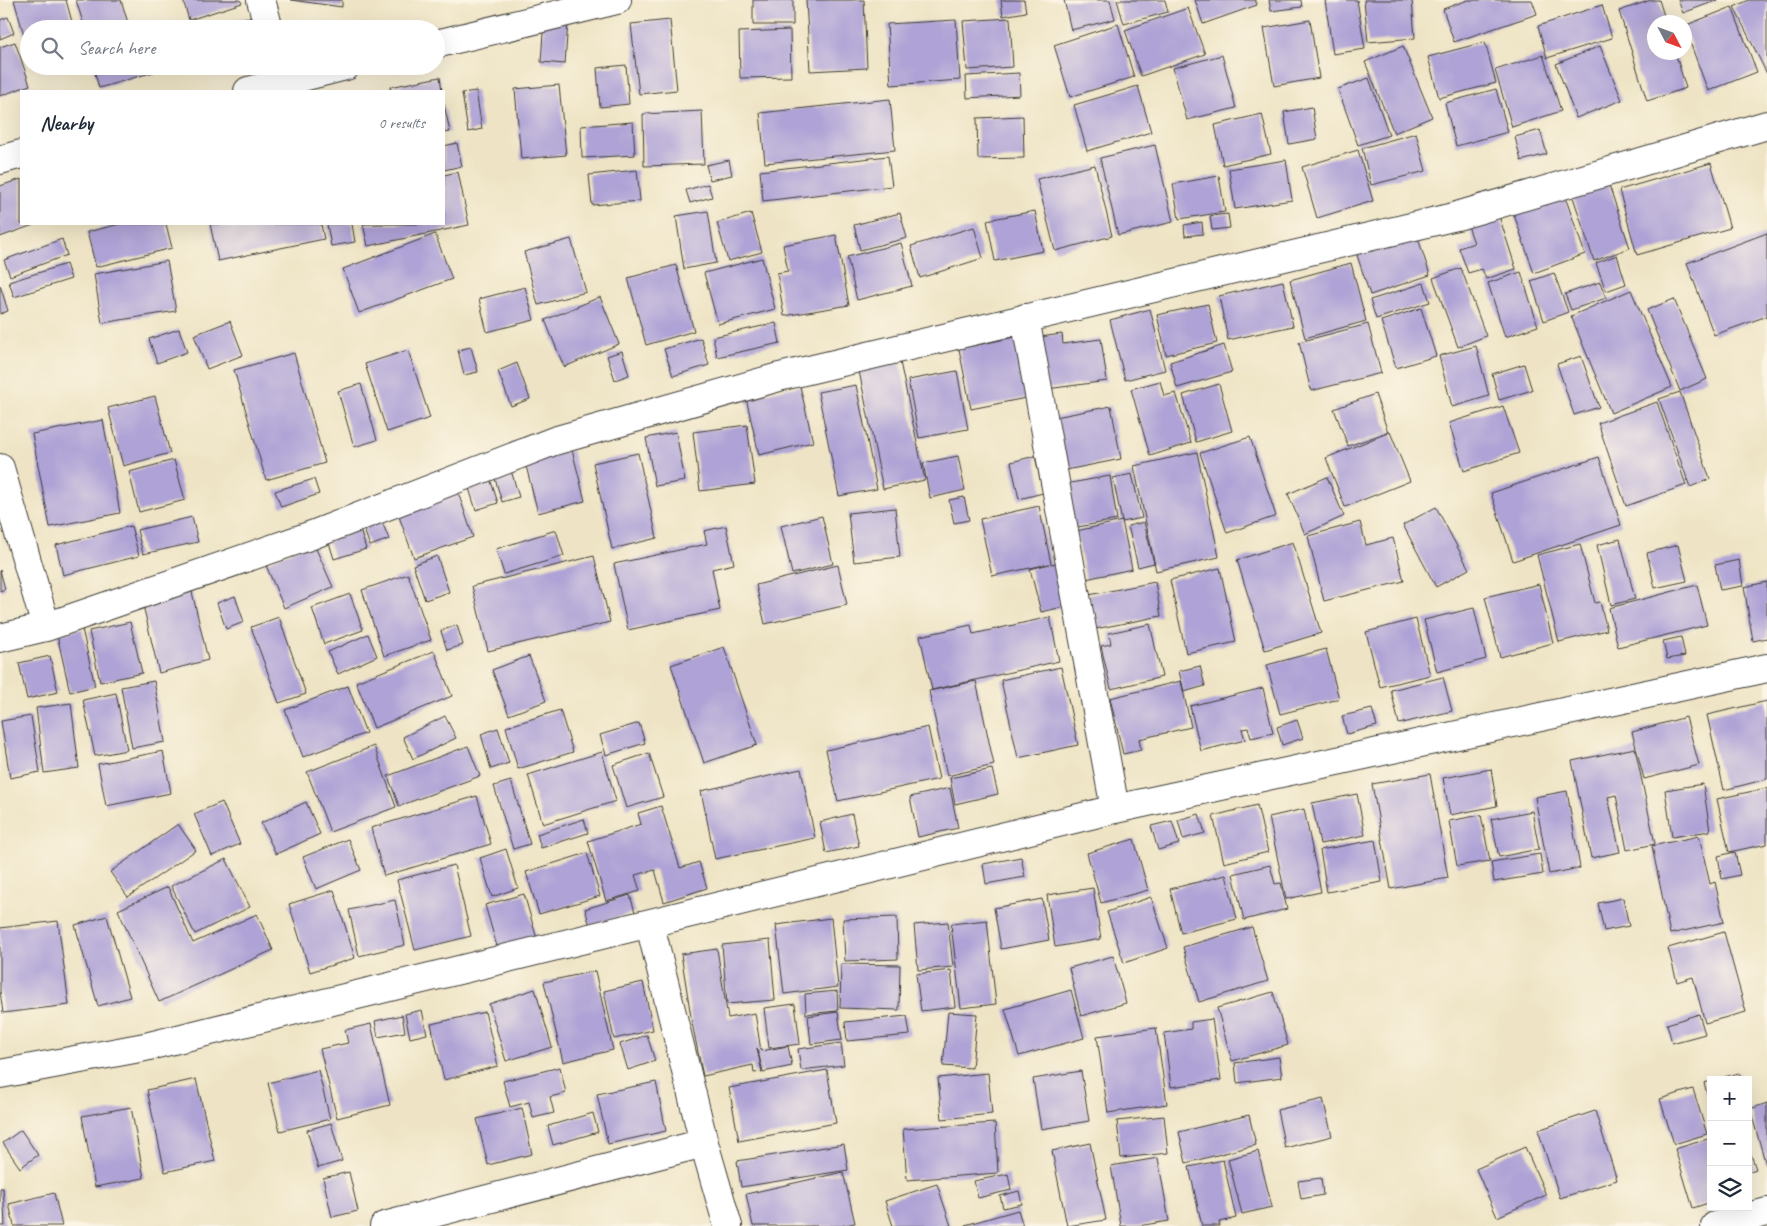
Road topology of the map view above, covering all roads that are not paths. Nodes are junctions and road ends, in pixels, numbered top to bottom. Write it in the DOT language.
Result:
graph roads {
  1 [pos="260,0"];
  2 [pos="617,0"];
  3 [pos="266,20"];
  4 [pos="445,42"];
  5 [pos="280,75"];
  6 [pos="250,90"];
  7 [pos="1767,125"];
  8 [pos="20,154"];
  9 [pos="0,160"];
  10 [pos="1025,318"];
  11 [pos="0,468"];
  12 [pos="46,627"];
  13 [pos="0,638"];
  14 [pos="1767,668"];
  15 [pos="1115,809"];
  16 [pos="650,924"];
  17 [pos="0,1074"];
  18 [pos="704,1143"];
  19 [pos="1767,1212"];
  20 [pos="384,1226"];
  21 [pos="728,1226"];
  22 [pos="1715,1226"];
  1 -- 3 [label="street"];
  2 -- 4 [label="street"];
  5 -- 6 [label="street"];
  7 -- 10 [label="street"];
  8 -- 9 [label="street"];
  10 -- 12 [label="street"];
  10 -- 15 [label="street"];
  11 -- 12 [label="street"];
  12 -- 13 [label="street"];
  14 -- 15 [label="street"];
  15 -- 16 [label="street"];
  16 -- 17 [label="street"];
  16 -- 18 [label="street"];
  18 -- 20 [label="street"];
  18 -- 21 [label="street"];
  19 -- 22 [label="street"];
}
